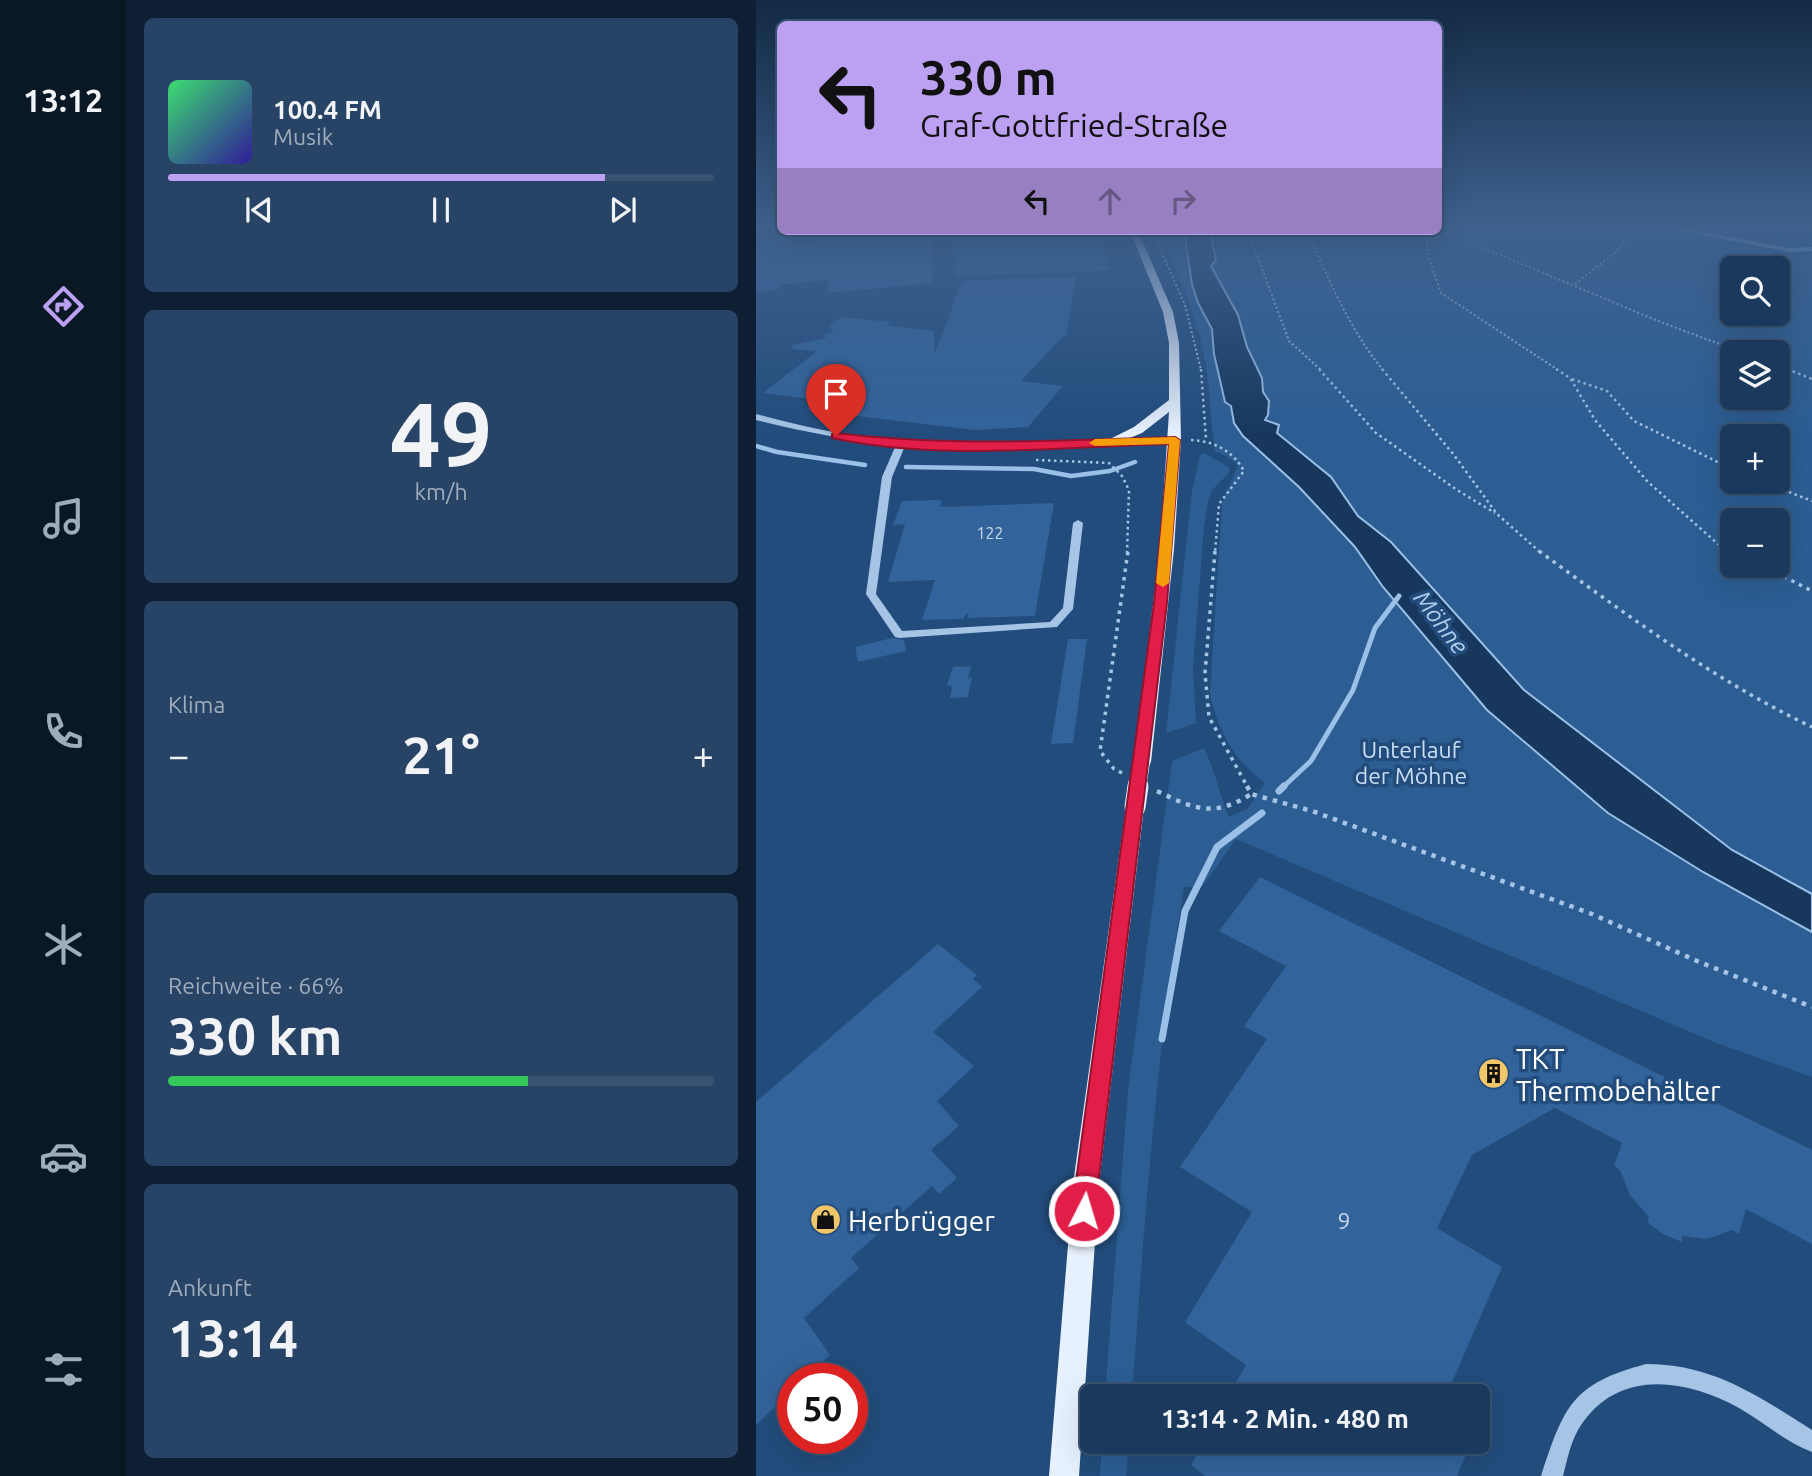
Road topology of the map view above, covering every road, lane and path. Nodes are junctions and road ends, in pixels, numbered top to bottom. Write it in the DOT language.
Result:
graph roads {
  1 [pos="1161,296"];
  2 [pos="1272,296"];
  3 [pos="1337,296"];
  4 [pos="1445,296"];
  5 [pos="1602,296"];
  6 [pos="1720,344"];
  7 [pos="1790,370"];
  8 [pos="1570,378"];
  9 [pos="1812,379"];
  10 [pos="1174,402"];
  11 [pos="756,416"];
  12 [pos="1206,439"];
  13 [pos="1175,440"];
  14 [pos="1110,442"];
  15 [pos="901,444"];
  16 [pos="1720,463"];
  17 [pos="1113,464"];
  18 [pos="1122,476"];
  19 [pos="1790,492"];
  20 [pos="1812,500"];
  21 [pos="1497,514"];
  22 [pos="1078,523"];
  23 [pos="1720,545"];
  24 [pos="1786,578"];
  25 [pos="1812,591"];
  26 [pos="1812,727"];
  27 [pos="1812,1007"];
  28 [pos="1812,1442"];
  29 [pos="1064,1476"];
  30 [pos="1552,1476"];
  1 -- 10 [label="main road"];
  2 -- 21 [label="path"];
  3 -- 21 [label="path"];
  4 -- 8 [label="path"];
  5 -- 6 [label="path"];
  7 -- 9 [label="path"];
  8 -- 16 [label="path"];
  8 -- 23 [label="path"];
  10 -- 13 [label="main road"];
  10 -- 14 [label="main road"];
  11 -- 15 [label="street"];
  12 -- 27 [label="path"];
  13 -- 14 [label="street"];
  13 -- 29 [label="main road, bridge"];
  14 -- 15 [label="street"];
  15 -- 22 [label="street"];
  17 -- 18 [label="path"];
  19 -- 20 [label="path"];
  21 -- 26 [label="path"];
  24 -- 25 [label="path"];
  28 -- 30 [label="street"];
}
